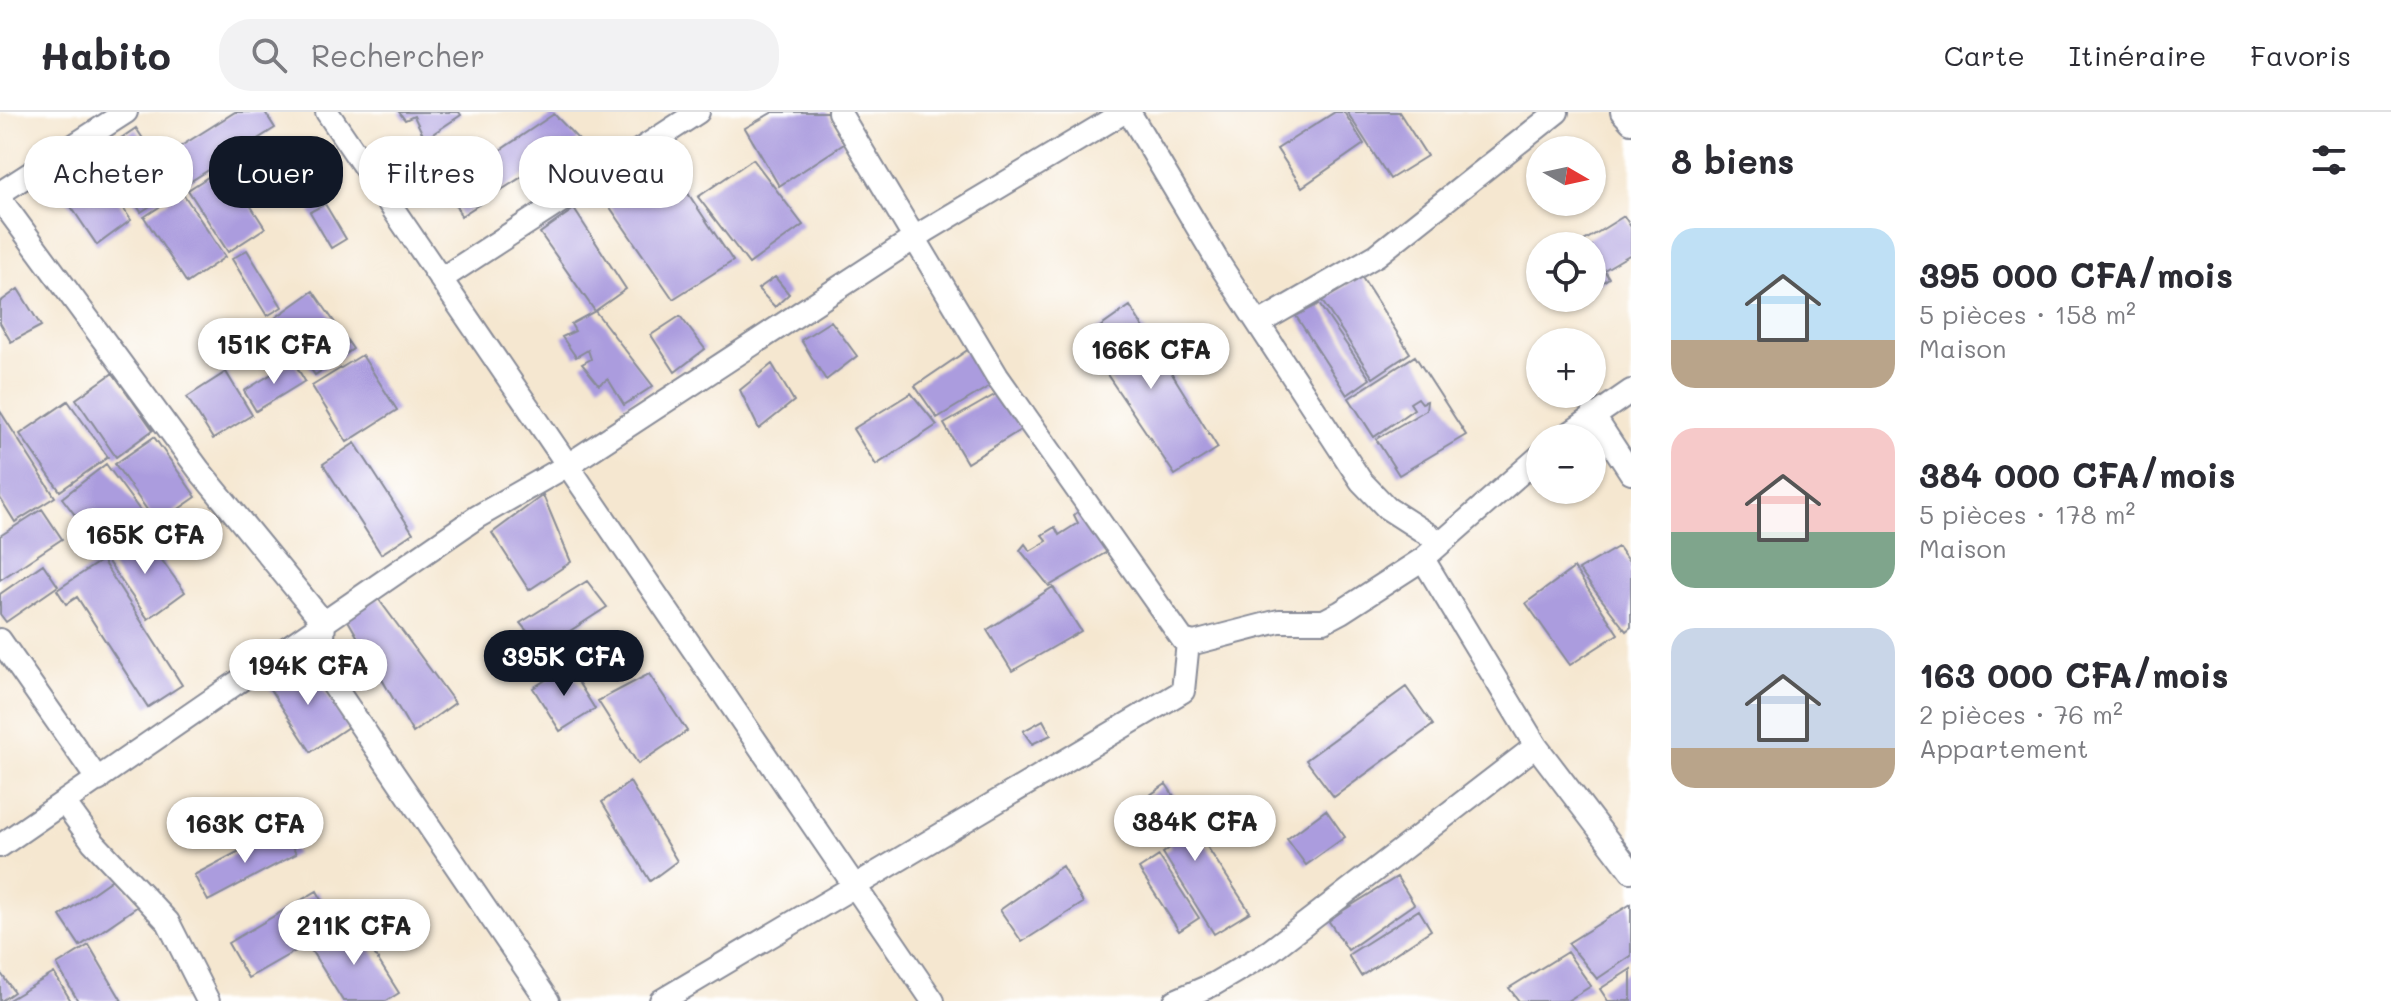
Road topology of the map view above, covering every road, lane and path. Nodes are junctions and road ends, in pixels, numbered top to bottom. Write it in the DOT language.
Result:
graph roads {
  1 [pos="126,112"];
  2 [pos="327,112"];
  3 [pos="698,112"];
  4 [pos="839,112"];
  5 [pos="1126,112"];
  6 [pos="1557,112"];
  7 [pos="1622,112"];
  8 [pos="1631,122"];
  9 [pos="0,196"];
  10 [pos="916,238"];
  11 [pos="441,279"];
  12 [pos="1259,323"];
  13 [pos="1631,391"];
  14 [pos="1593,415"];
  15 [pos="1581,424"];
  16 [pos="568,465"];
  17 [pos="1526,468"];
  18 [pos="1631,473"];
  19 [pos="1440,542"];
  20 [pos="1423,559"];
  21 [pos="324,623"];
  22 [pos="0,640"];
  23 [pos="1188,642"];
  24 [pos="1536,746"];
  25 [pos="98,780"];
  26 [pos="64,802"];
  27 [pos="0,846"];
  28 [pos="1631,871"];
  29 [pos="855,886"];
  30 [pos="1219,993"];
  31 [pos="208,1001"];
  32 [pos="548,1001"];
  33 [pos="661,1001"];
  34 [pos="933,1001"];
  35 [pos="1175,1001"];
  1 -- 9 [label="street"];
  2 -- 11 [label="street"];
  3 -- 11 [label="street"];
  4 -- 10 [label="street"];
  5 -- 10 [label="street"];
  5 -- 12 [label="street"];
  6 -- 12 [label="street"];
  7 -- 8 [label="street"];
  9 -- 21 [label="street"];
  10 -- 16 [label="street"];
  10 -- 23 [label="street"];
  11 -- 16 [label="street"];
  12 -- 19 [label="street"];
  13 -- 14 [label="street"];
  14 -- 15 [label="street"];
  14 -- 18 [label="street"];
  16 -- 21 [label="street"];
  16 -- 29 [label="street"];
  17 -- 19 [label="street"];
  19 -- 20 [label="street"];
  20 -- 23 [label="street"];
  20 -- 24 [label="street"];
  21 -- 25 [label="street"];
  21 -- 32 [label="street"];
  22 -- 25 [label="street"];
  23 -- 29 [label="street"];
  24 -- 28 [label="street"];
  24 -- 30 [label="street"];
  25 -- 26 [label="street"];
  26 -- 27 [label="street"];
  26 -- 31 [label="street"];
  29 -- 33 [label="street"];
  29 -- 34 [label="street"];
  30 -- 35 [label="street"];
}
